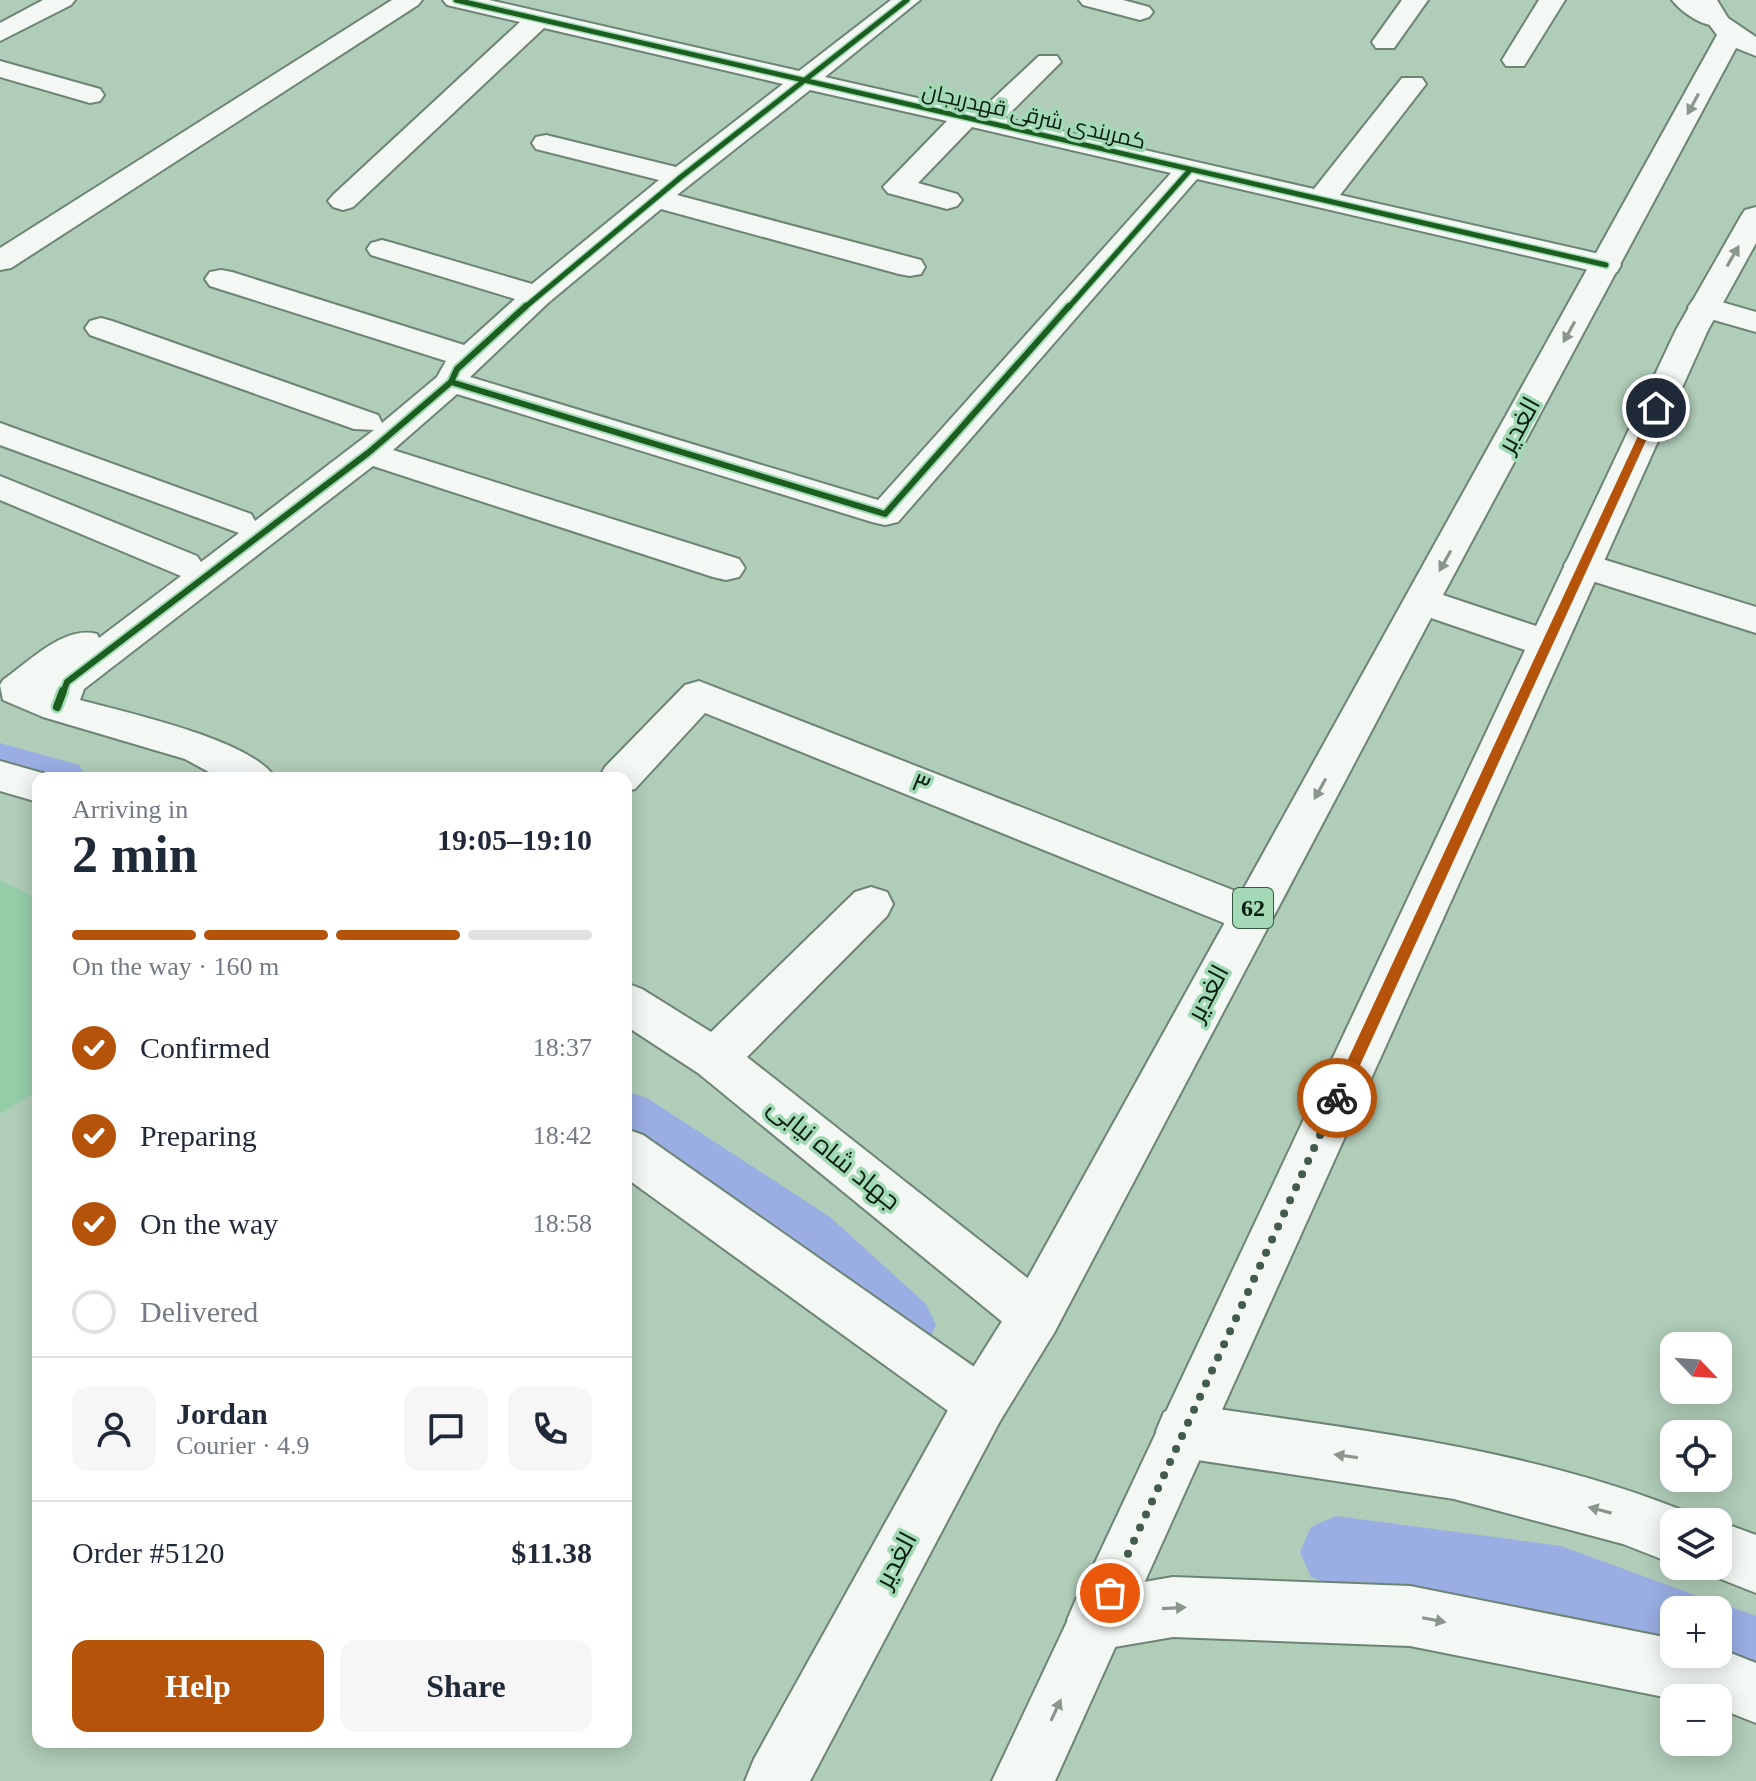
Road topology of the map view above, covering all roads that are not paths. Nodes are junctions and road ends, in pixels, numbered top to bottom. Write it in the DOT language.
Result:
graph roads {
  1 [pos="62,0"];
  2 [pos="409,0"];
  3 [pos="456,0"];
  4 [pos="907,0"];
  5 [pos="1092,0"];
  6 [pos="1415,0"];
  7 [pos="1552,0"];
  8 [pos="1685,0"];
  9 [pos="1140,12"];
  10 [pos="538,20"];
  11 [pos="1727,26"];
  12 [pos="0,33"];
  13 [pos="1385,42"];
  14 [pos="1515,60"];
  15 [pos="1048,62"];
  16 [pos="0,69"];
  17 [pos="803,82"];
  18 [pos="1412,84"];
  19 [pos="90,95"];
  20 [pos="975,121"];
  21 [pos="546,143"];
  22 [pos="1190,170"];
  23 [pos="681,177"];
  24 [pos="655,198"];
  25 [pos="947,200"];
  26 [pos="1321,200"];
  27 [pos="343,201"];
  28 [pos="1756,216"];
  29 [pos="382,249"];
  30 [pos="0,261"];
  31 [pos="1606,265"];
  32 [pos="910,267"];
  33 [pos="221,279"];
  34 [pos="537,296"];
  35 [pos="1704,307"];
  36 [pos="1756,322"];
  37 [pos="101,328"];
  38 [pos="459,370"];
  39 [pos="0,433"];
  40 [pos="367,438"];
  41 [pos="0,487"];
  42 [pos="238,522"];
  43 [pos="184,565"];
  44 [pos="1583,565"];
  45 [pos="726,568"];
  46 [pos="1423,602"];
  47 [pos="1756,620"];
  48 [pos="1547,644"];
  49 [pos="8,688"];
  50 [pos="57,707"];
  51 [pos="243,772"];
  52 [pos="626,772"];
  53 [pos="0,776"];
  54 [pos="32,785"];
  55 [pos="871,904"];
  56 [pos="1250,915"];
  57 [pos="632,1006"];
  58 [pos="715,1059"];
  59 [pos="632,1154"];
  60 [pos="1035,1316"];
  61 [pos="981,1403"];
  62 [pos="1184,1431"];
  63 [pos="1660,1530"];
  64 [pos="1732,1555"];
  65 [pos="1756,1564"];
  66 [pos="1097,1620"];
  67 [pos="1756,1693"];
  68 [pos="776,1781"];
  69 [pos="1023,1781"];
  1 -- 12 [label="main road"];
  2 -- 30 [label="main road"];
  3 -- 10 [label="main road, کمربندی شرقی قهدریجان"];
  4 -- 17 [label="main road"];
  5 -- 9 [label="main road"];
  6 -- 13 [label="main road"];
  7 -- 14 [label="main road"];
  8 -- 11 [label="main road"];
  10 -- 17 [label="main road, کمربندی شرقی قهدریجان"];
  10 -- 27 [label="main road"];
  11 -- 31 [label="main road, الغدیر / 62, one-way"];
  15 -- 20 [label="main road"];
  16 -- 19 [label="main road"];
  17 -- 20 [label="main road, کمربندی شرقی قهدریجان"];
  17 -- 23 [label="main road"];
  18 -- 26 [label="main road"];
  20 -- 22 [label="main road, کمربندی شرقی قهدریجان"];
  20 -- 25 [label="main road"];
  21 -- 23 [label="main road"];
  22 -- 26 [label="main road, کمربندی شرقی قهدریجان"];
  22 -- 38 [label="main road"];
  23 -- 24 [label="main road"];
  24 -- 32 [label="main road"];
  24 -- 34 [label="main road"];
  26 -- 31 [label="main road, کمربندی شرقی قهدریجان"];
  35 -- 28 [label="main road, one-way"];
  29 -- 34 [label="main road"];
  31 -- 46 [label="main road, الغدیر / 62, one-way"];
  33 -- 38 [label="main road"];
  34 -- 38 [label="main road"];
  35 -- 36 [label="main road"];
  35 -- 44 [label="main road"];
  37 -- 40 [label="main road"];
  38 -- 40 [label="main road"];
  39 -- 42 [label="main road"];
  40 -- 42 [label="main road"];
  40 -- 45 [label="main road"];
  40 -- 50 [label="main road"];
  41 -- 43 [label="main road"];
  42 -- 43 [label="main road"];
  43 -- 49 [label="main road"];
  44 -- 47 [label="main road"];
  44 -- 48 [label="main road"];
  46 -- 48 [label="main road"];
  46 -- 56 [label="main road, الغدیر / 62, one-way"];
  48 -- 62 [label="main road"];
  49 -- 50 [label="main road"];
  50 -- 51 [label="main road"];
  52 -- 56 [label="main road, ۳"];
  53 -- 54 [label="main road"];
  55 -- 58 [label="main road"];
  56 -- 60 [label="main road, الغدیر / 62"];
  57 -- 58 [label="main road, جهاد شاه نیابی"];
  58 -- 60 [label="main road, جهاد شاه نیابی"];
  59 -- 61 [label="main road"];
  60 -- 61 [label="main road, الغدیر / 62"];
  61 -- 68 [label="main road, الغدیر / 62"];
  63 -- 62 [label="main road, one-way"];
  62 -- 66 [label="main road"];
  64 -- 65 [label="main road"];
  66 -- 67 [label="main road, one-way"];
  69 -- 66 [label="main road, one-way"];
}
